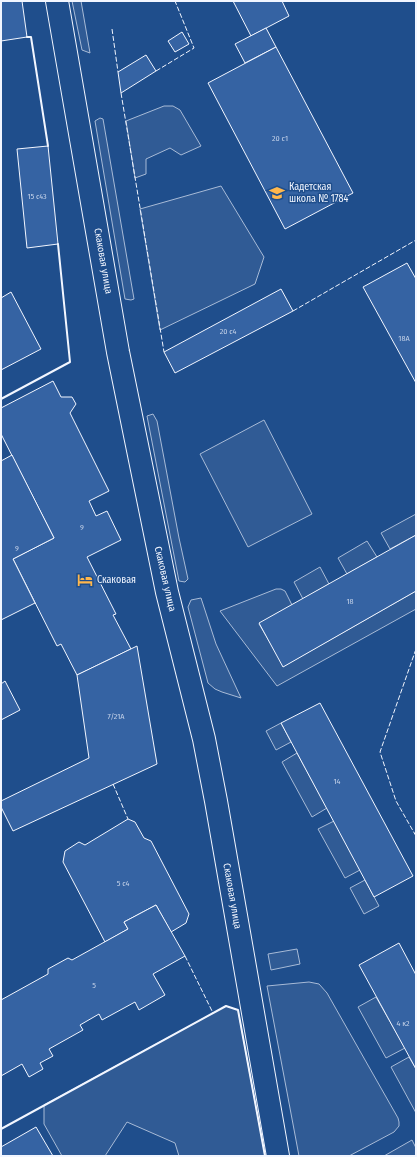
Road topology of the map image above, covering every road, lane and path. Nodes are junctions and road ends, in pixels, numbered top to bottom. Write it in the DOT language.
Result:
graph roads {
  1 [pos="57,1"];
  2 [pos="278,1156"];
  1 -- 2 [label="street, Скаковая улица"];
}
